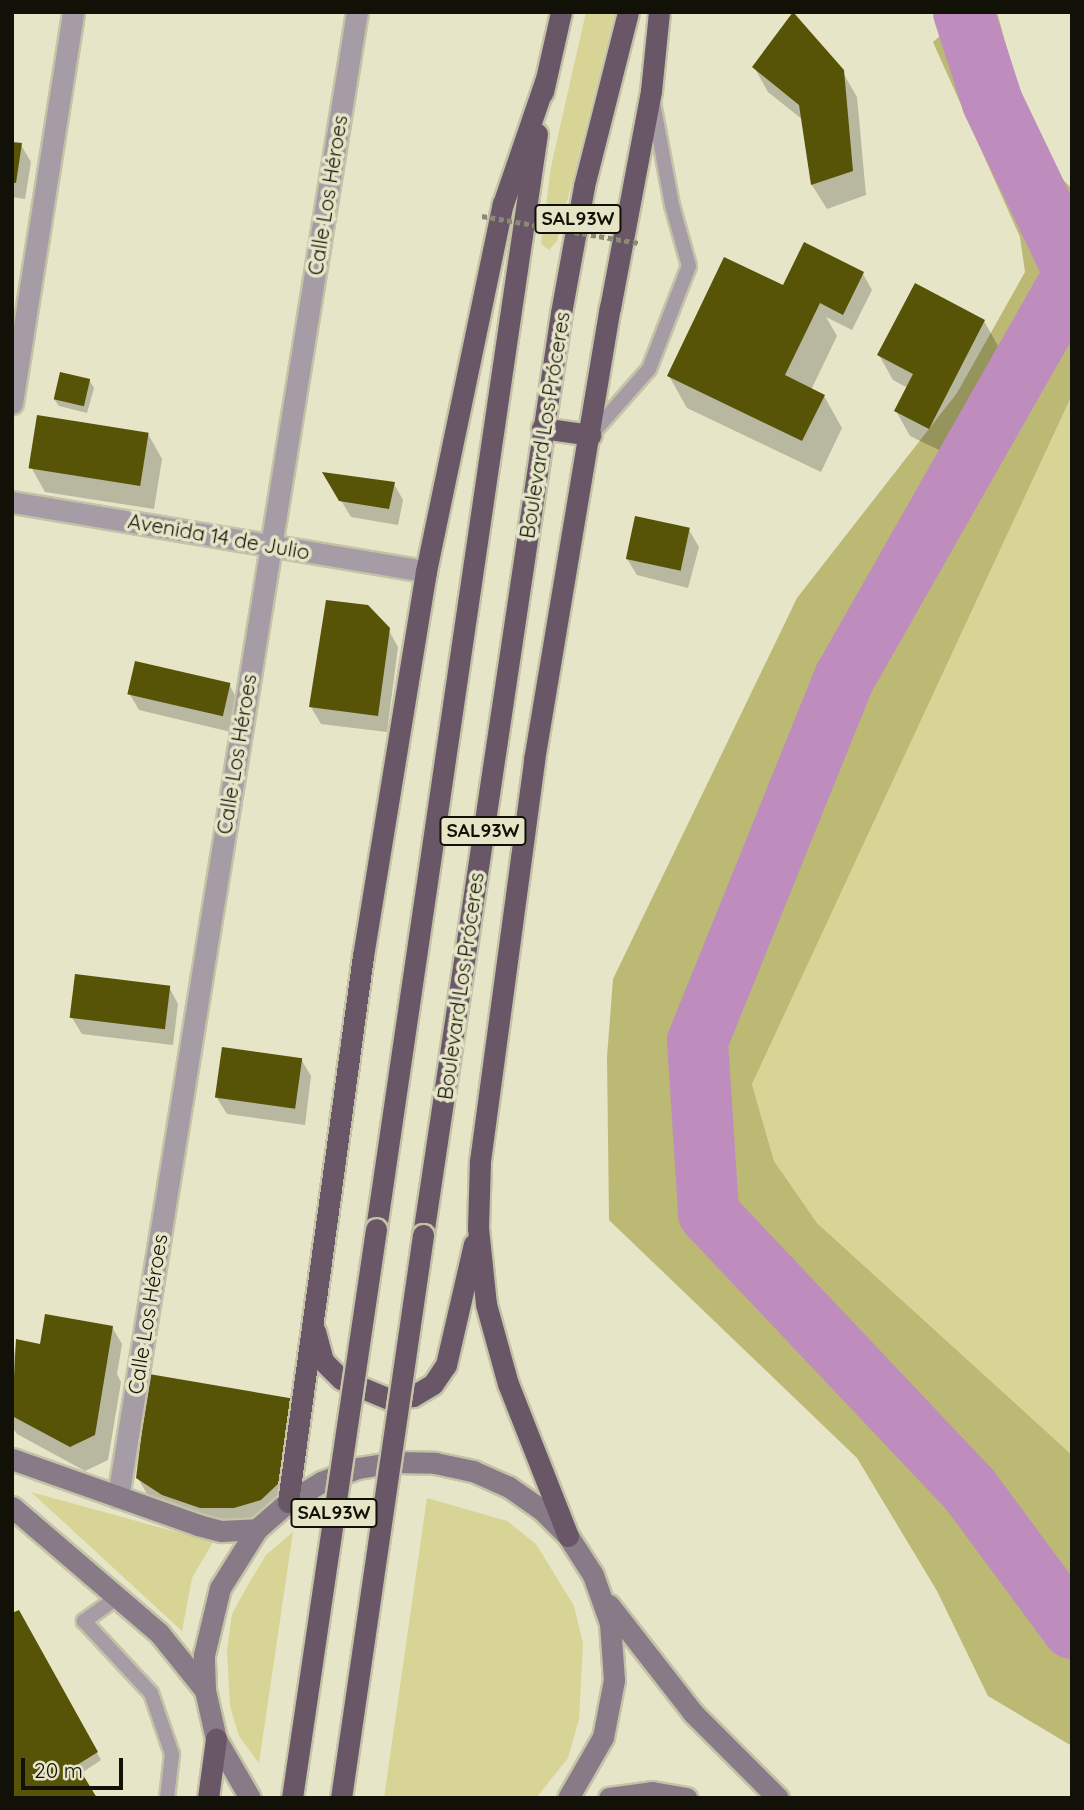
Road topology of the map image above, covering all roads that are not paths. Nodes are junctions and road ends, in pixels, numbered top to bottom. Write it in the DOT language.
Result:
graph roads {
  1 [pos="73,12"];
  2 [pos="357,12"];
  3 [pos="561,12"];
  4 [pos="628,12"];
  5 [pos="659,12"];
  6 [pos="545,81"];
  7 [pos="651,91"];
  8 [pos="12,403"];
  9 [pos="542,428"];
  10 [pos="591,435"];
  11 [pos="12,502"];
  12 [pos="269,544"];
  13 [pos="426,571"];
  14 [pos="478,1228"];
  15 [pos="312,1311"];
  16 [pos="12,1458"];
  17 [pos="118,1497"];
  18 [pos="288,1502"];
  19 [pos="12,1507"];
  20 [pos="257,1530"];
  21 [pos="568,1536"];
  22 [pos="602,1596"];
  23 [pos="118,1597"];
  24 [pos="205,1690"];
  25 [pos="216,1739"];
  26 [pos="680,1797"];
  27 [pos="167,1798"];
  28 [pos="208,1798"];
  29 [pos="250,1798"];
  30 [pos="292,1798"];
  31 [pos="341,1798"];
  32 [pos="568,1798"];
  33 [pos="609,1798"];
  34 [pos="778,1798"];
  1 -- 8 [label="street"];
  2 -- 12 [label="street, Calle Los Héroes"];
  3 -- 6 [label="highway, SAL93W"];
  4 -- 9 [label="highway, Boulevard Los Próceres / SAL93W"];
  5 -- 7 [label="highway"];
  6 -- 13 [label="highway"];
  6 -- 30 [label="highway, SAL93W, bridge"];
  7 -- 10 [label="highway"];
  7 -- 10 [label="lane"];
  9 -- 10 [label="highway"];
  9 -- 31 [label="highway, Boulevard Los Próceres / SAL93W, bridge"];
  10 -- 14 [label="highway"];
  11 -- 12 [label="street, Avenida 14 de Julio"];
  12 -- 13 [label="street, Avenida 14 de Julio"];
  12 -- 17 [label="street, Calle Los Héroes"];
  13 -- 15 [label="highway"];
  14 -- 15 [label="highway"];
  14 -- 21 [label="highway"];
  15 -- 18 [label="highway"];
  16 -- 17 [label="main road"];
  17 -- 20 [label="main road"];
  18 -- 20 [label="main road"];
  18 -- 21 [label="main road"];
  19 -- 23 [label="main road"];
  20 -- 24 [label="main road"];
  21 -- 22 [label="main road"];
  22 -- 32 [label="main road"];
  22 -- 34 [label="main road"];
  23 -- 24 [label="main road"];
  23 -- 27 [label="lane"];
  24 -- 25 [label="main road"];
  25 -- 28 [label="highway"];
  25 -- 29 [label="main road"];
  26 -- 33 [label="main road"];
}
